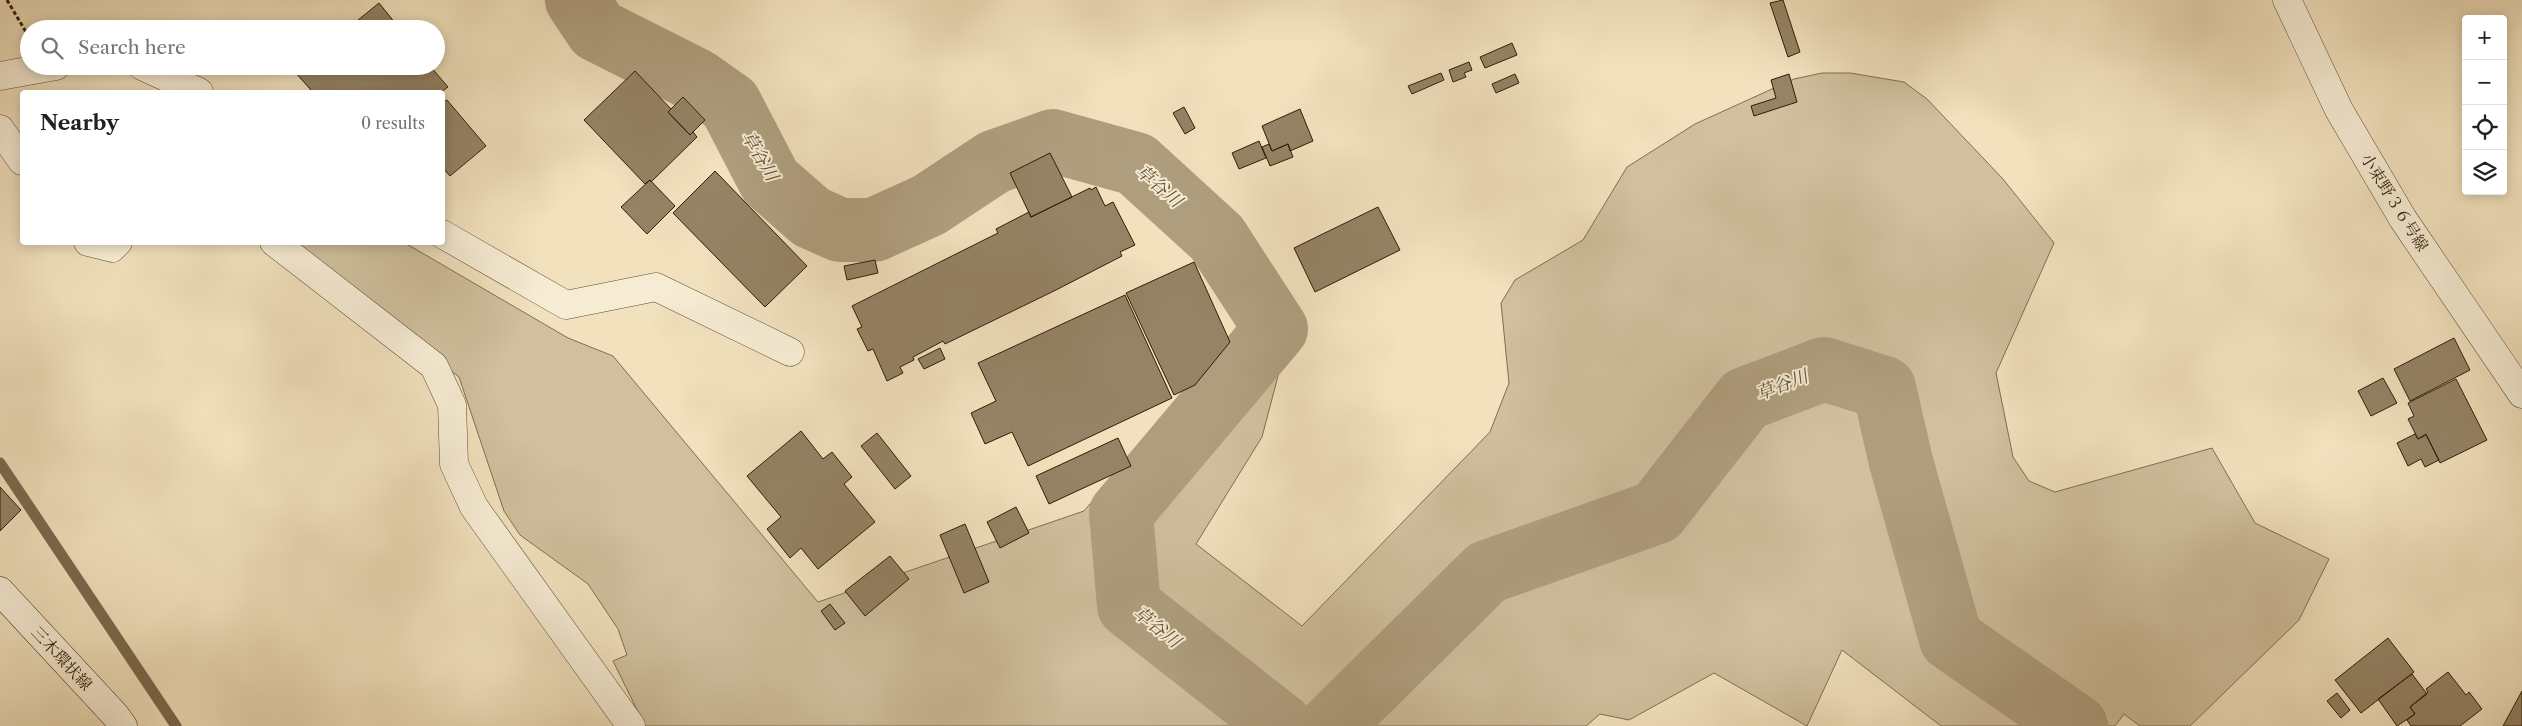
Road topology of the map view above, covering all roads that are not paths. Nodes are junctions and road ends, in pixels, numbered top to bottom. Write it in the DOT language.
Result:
graph roads {
  1 [pos="2287,0"];
  2 [pos="20,72"];
  3 [pos="162,75"];
  4 [pos="0,76"];
  5 [pos="195,90"];
  6 [pos="0,129"];
  7 [pos="20,158"];
  8 [pos="445,236"];
  9 [pos="100,245"];
  10 [pos="115,245"];
  11 [pos="278,245"];
  12 [pos="790,352"];
  13 [pos="2522,394"];
  14 [pos="0,591"];
  15 [pos="123,726"];
  16 [pos="631,726"];
  1 -- 13 [label="street, 小束野３６号線"];
  2 -- 4 [label="street"];
  3 -- 5 [label="street"];
  6 -- 7 [label="street"];
  8 -- 12 [label="street"];
  9 -- 10 [label="street"];
  11 -- 16 [label="street"];
  14 -- 15 [label="street, 三木環状線"];
}
